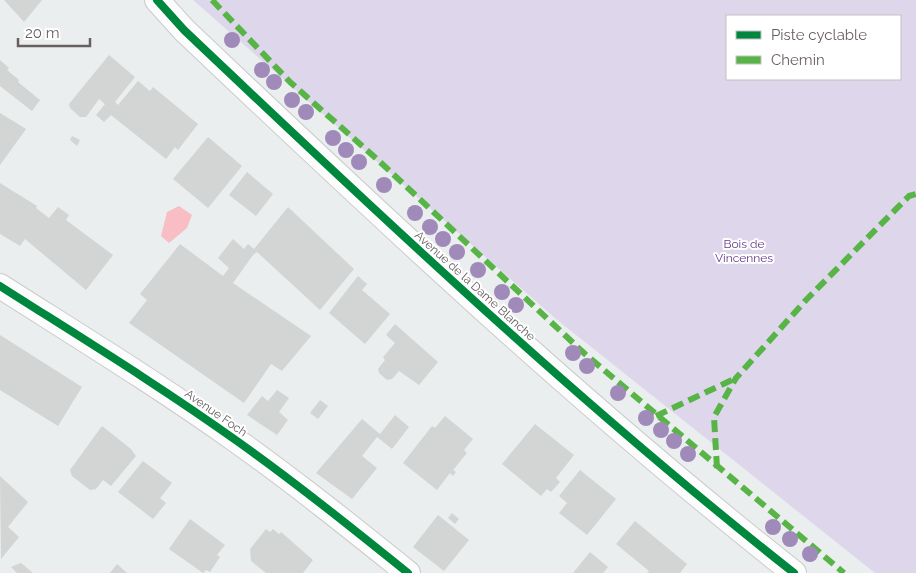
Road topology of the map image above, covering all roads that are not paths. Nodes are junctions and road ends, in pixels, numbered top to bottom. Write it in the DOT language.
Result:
graph roads {
  1 [pos="156,0"];
  2 [pos="0,286"];
  3 [pos="408,573"];
  4 [pos="794,573"];
  1 -- 4 [label="street, Avenue de la Dame Blanche"];
  2 -- 3 [label="street, Avenue Foch"];
}
